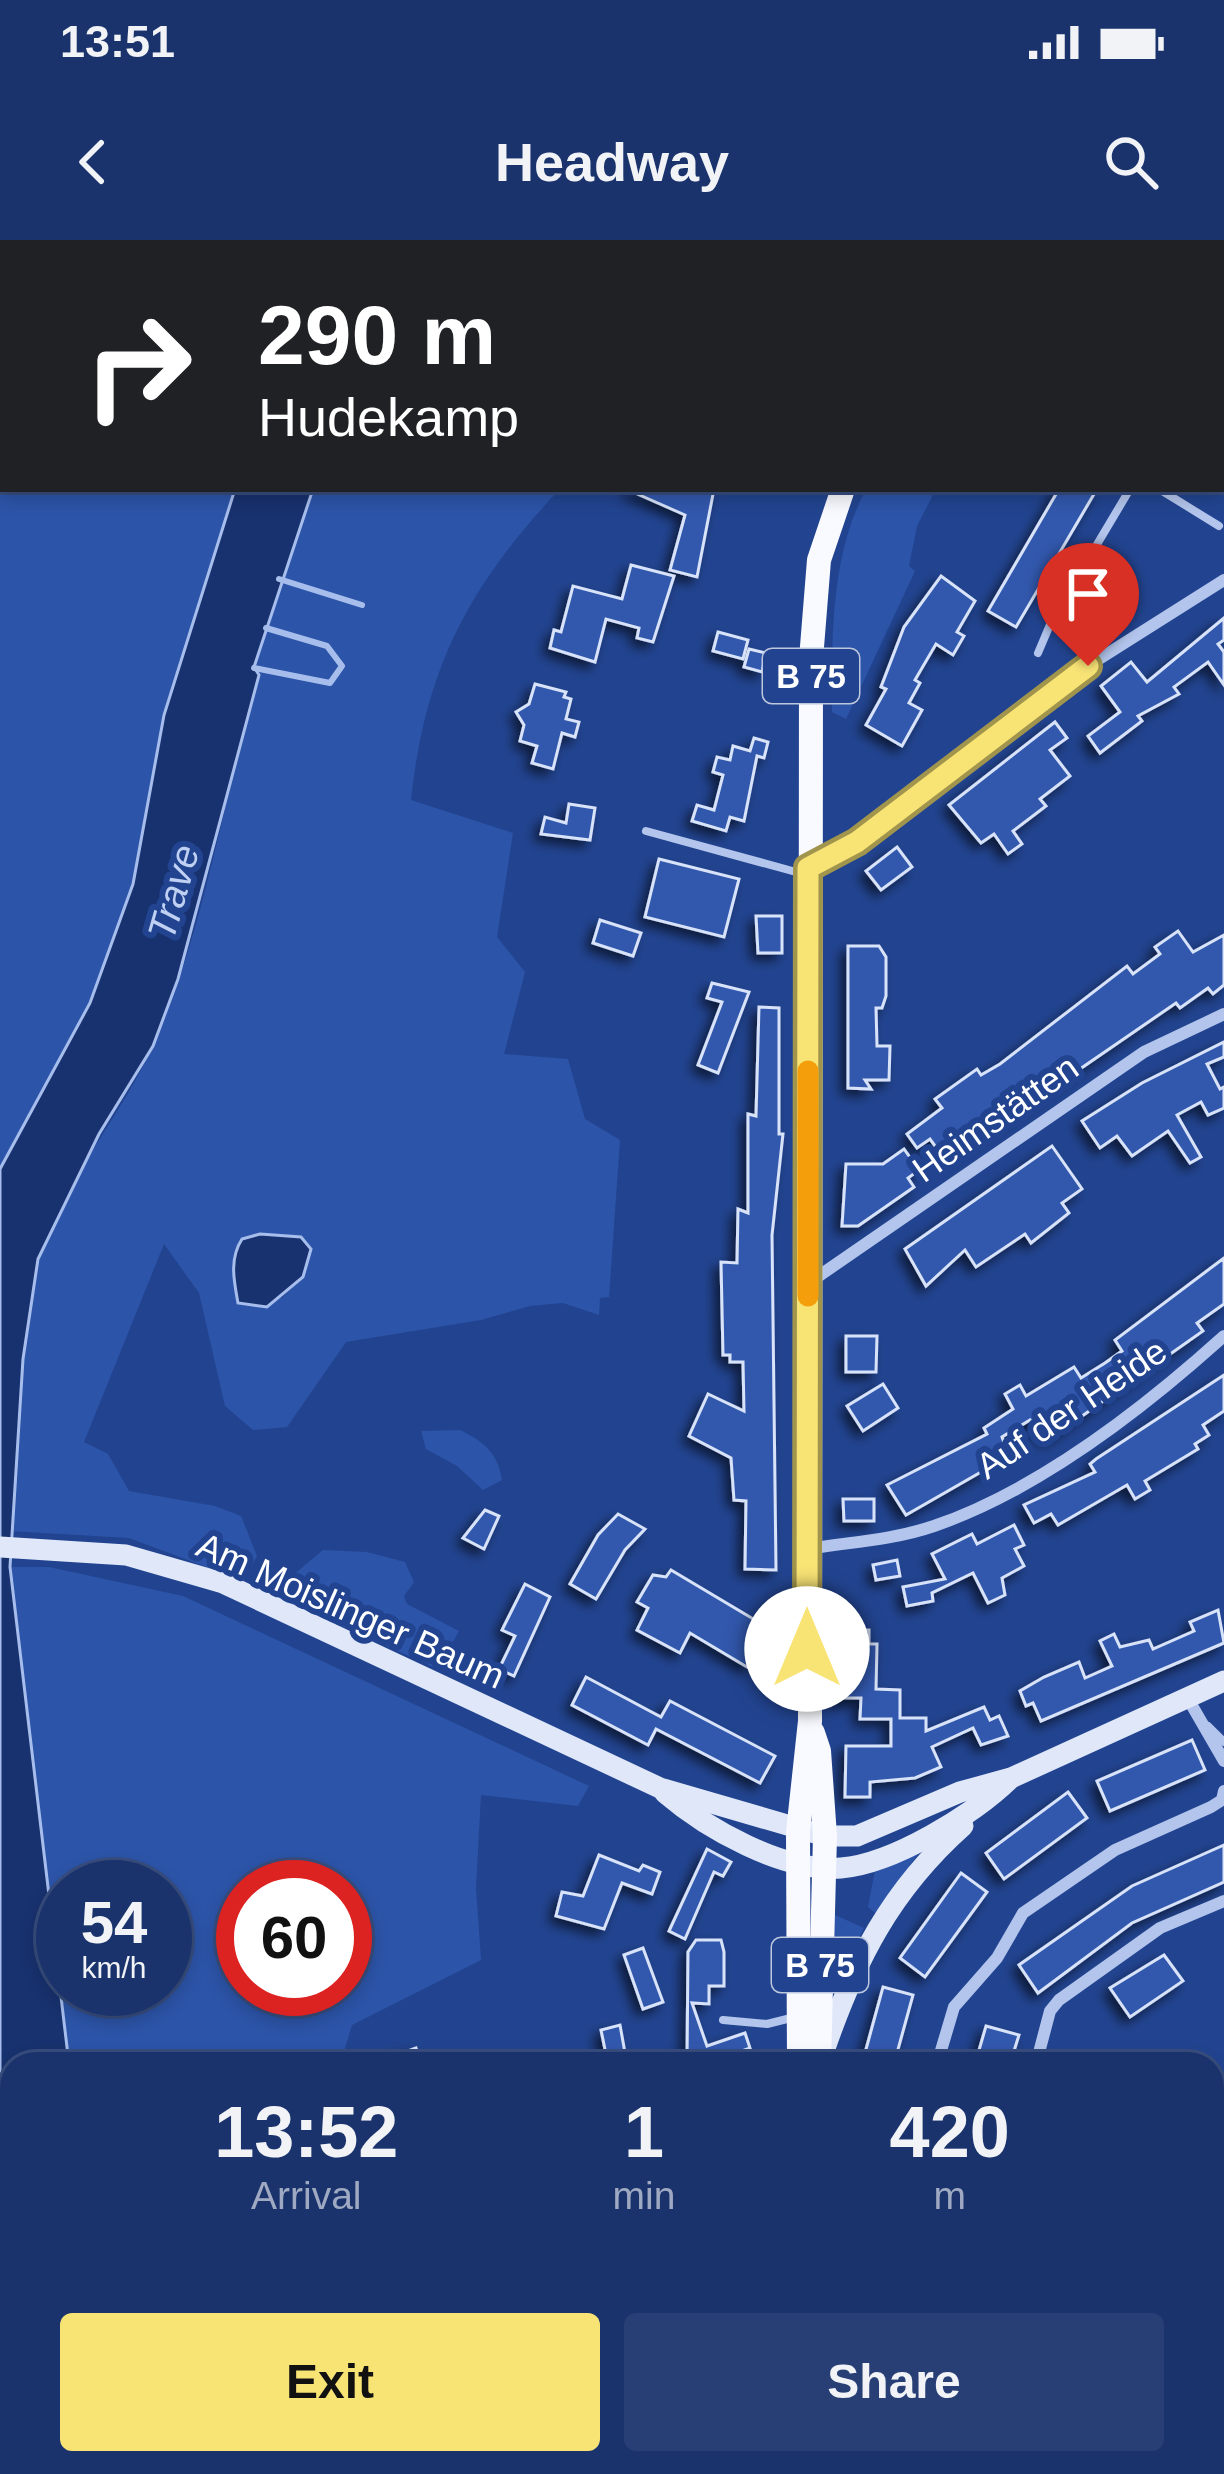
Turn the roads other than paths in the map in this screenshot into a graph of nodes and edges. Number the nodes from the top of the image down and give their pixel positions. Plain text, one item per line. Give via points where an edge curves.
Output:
1 (842, 492) edge
2 (1128, 492) edge
3 (1164, 492) edge
4 (1219, 526) dead end
5 (1224, 580) edge
6 (1038, 653) dead end
7 (646, 831) dead end
8 (808, 872) junction
9 (1224, 1014) edge
10 (808, 1284) junction
11 (1224, 1336) edge
12 (0, 1547) edge
13 (806, 1549) junction
14 (1224, 1681) edge
15 (1196, 1701) junction
16 (810, 1725) junction
17 (1224, 1742) edge
18 (1224, 1761) edge
19 (1011, 1778) junction
20 (660, 1788) junction
21 (1224, 1791) edge
22 (1223, 1802) edge
23 (985, 1804) junction
24 (799, 1832) junction
25 (825, 1836) junction
26 (810, 1864) junction
27 (1224, 1901) edge
28 (799, 2015) junction
29 (723, 2020) dead end
30 (810, 2052) edge
31 (813, 2052) edge
32 (818, 2052) edge
33 (941, 2052) edge
34 (1039, 2052) edge

1 - 8 main road, B 75 via 813,607
2 - 6 lane
3 - 4 lane
5 - 8 street via 1088,666
7 - 8 lane
8 - 10 main road, B 75
9 - 10 street, Heimstätten via 1144,1052
10 - 13 main road, B 75
11 - 13 street, Auf der Heide via 1006,1494 919,1530
12 - 20 main road, Am Moislinger Baum via 126,1555 223,1583
13 - 16 main road, B 75
14 - 15 main road
15 - 17 lane
15 - 18 street
15 - 19 main road
16 - 24 main road, B 75
16 - 25 main road, B 75
19 - 23 main road
19 - 25 main road, Am Moislinger Baum via 857,1836
20 - 24 main road, Am Moislinger Baum
20 - 26 main road, Am Moislinger Baum via 710,1823
21 - 22 street
22 - 33 street via 1115,1850 1023,1912 954,2007
23 - 26 main road via 859,1865
23 - 32 main road via 937,1849 876,1929
24 - 25 main road, Am Moislinger Baum
24 - 26 main road, B 75
25 - 26 main road, B 75
26 - 28 main road, B 75 via 797,1895
26 - 31 main road, B 75
27 - 34 street via 1160,1928 1059,2000
28 - 29 lane via 767,2024
28 - 30 main road, B 75

